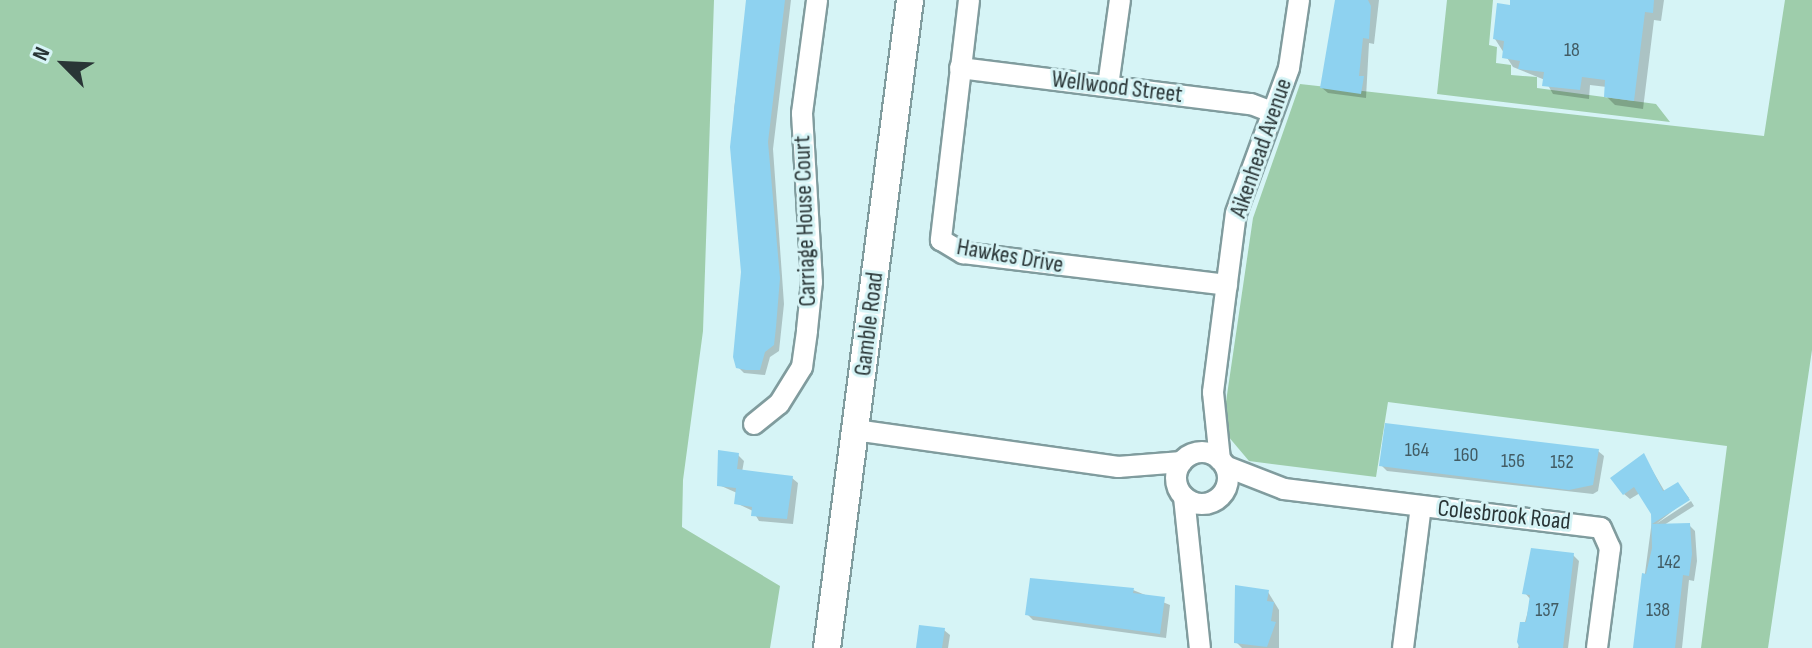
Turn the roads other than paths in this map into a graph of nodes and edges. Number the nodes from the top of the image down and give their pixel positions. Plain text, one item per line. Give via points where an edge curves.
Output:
1 (817, 0) edge
2 (910, 0) edge
3 (969, 0) edge
4 (1120, 0) edge
5 (1299, 0) edge
6 (960, 68) junction
7 (1108, 86) junction
8 (1272, 112) junction
9 (1227, 285) junction
10 (1213, 392) junction
11 (754, 424) dead end
12 (855, 430) junction
13 (1186, 459) junction
14 (1222, 463) junction
15 (1118, 467) junction
16 (1284, 489) junction
17 (1181, 493) junction
18 (1218, 498) junction
19 (1421, 506) junction
20 (1192, 568) junction
21 (827, 648) edge
22 (1200, 648) edge
23 (1403, 648) edge
24 (1597, 648) edge

1 - 11 street, Carriage House Court via 802,113 812,282 802,367 779,404
2 - 12 main road, Gamble Road
3 - 6 street, Hawkes Drive
4 - 7 street
5 - 8 street, Aikenhead Avenue via 1289,68
6 - 7 street, Wellwood Street
6 - 9 street, Hawkes Drive via 938,232 950,248
7 - 8 street, Wellwood Street via 1251,104
8 - 9 street, Aikenhead Avenue via 1236,213
9 - 10 street, Aikenhead Avenue
10 - 13 street, Aikenhead Avenue
10 - 14 street, Aikenhead Avenue
12 - 15 street
12 - 21 main road, Gamble Road
13 - 14 street via 1207,453
13 - 15 street
13 - 17 street
14 - 16 street, Colesbrook Road
14 - 18 street via 1228,480
15 - 17 street
16 - 18 street, Colesbrook Road
16 - 19 street, Colesbrook Road
17 - 18 street via 1199,504
17 - 20 street
18 - 20 street
19 - 23 street
19 - 24 street, Colesbrook Road via 1601,528 1610,548
20 - 22 street

